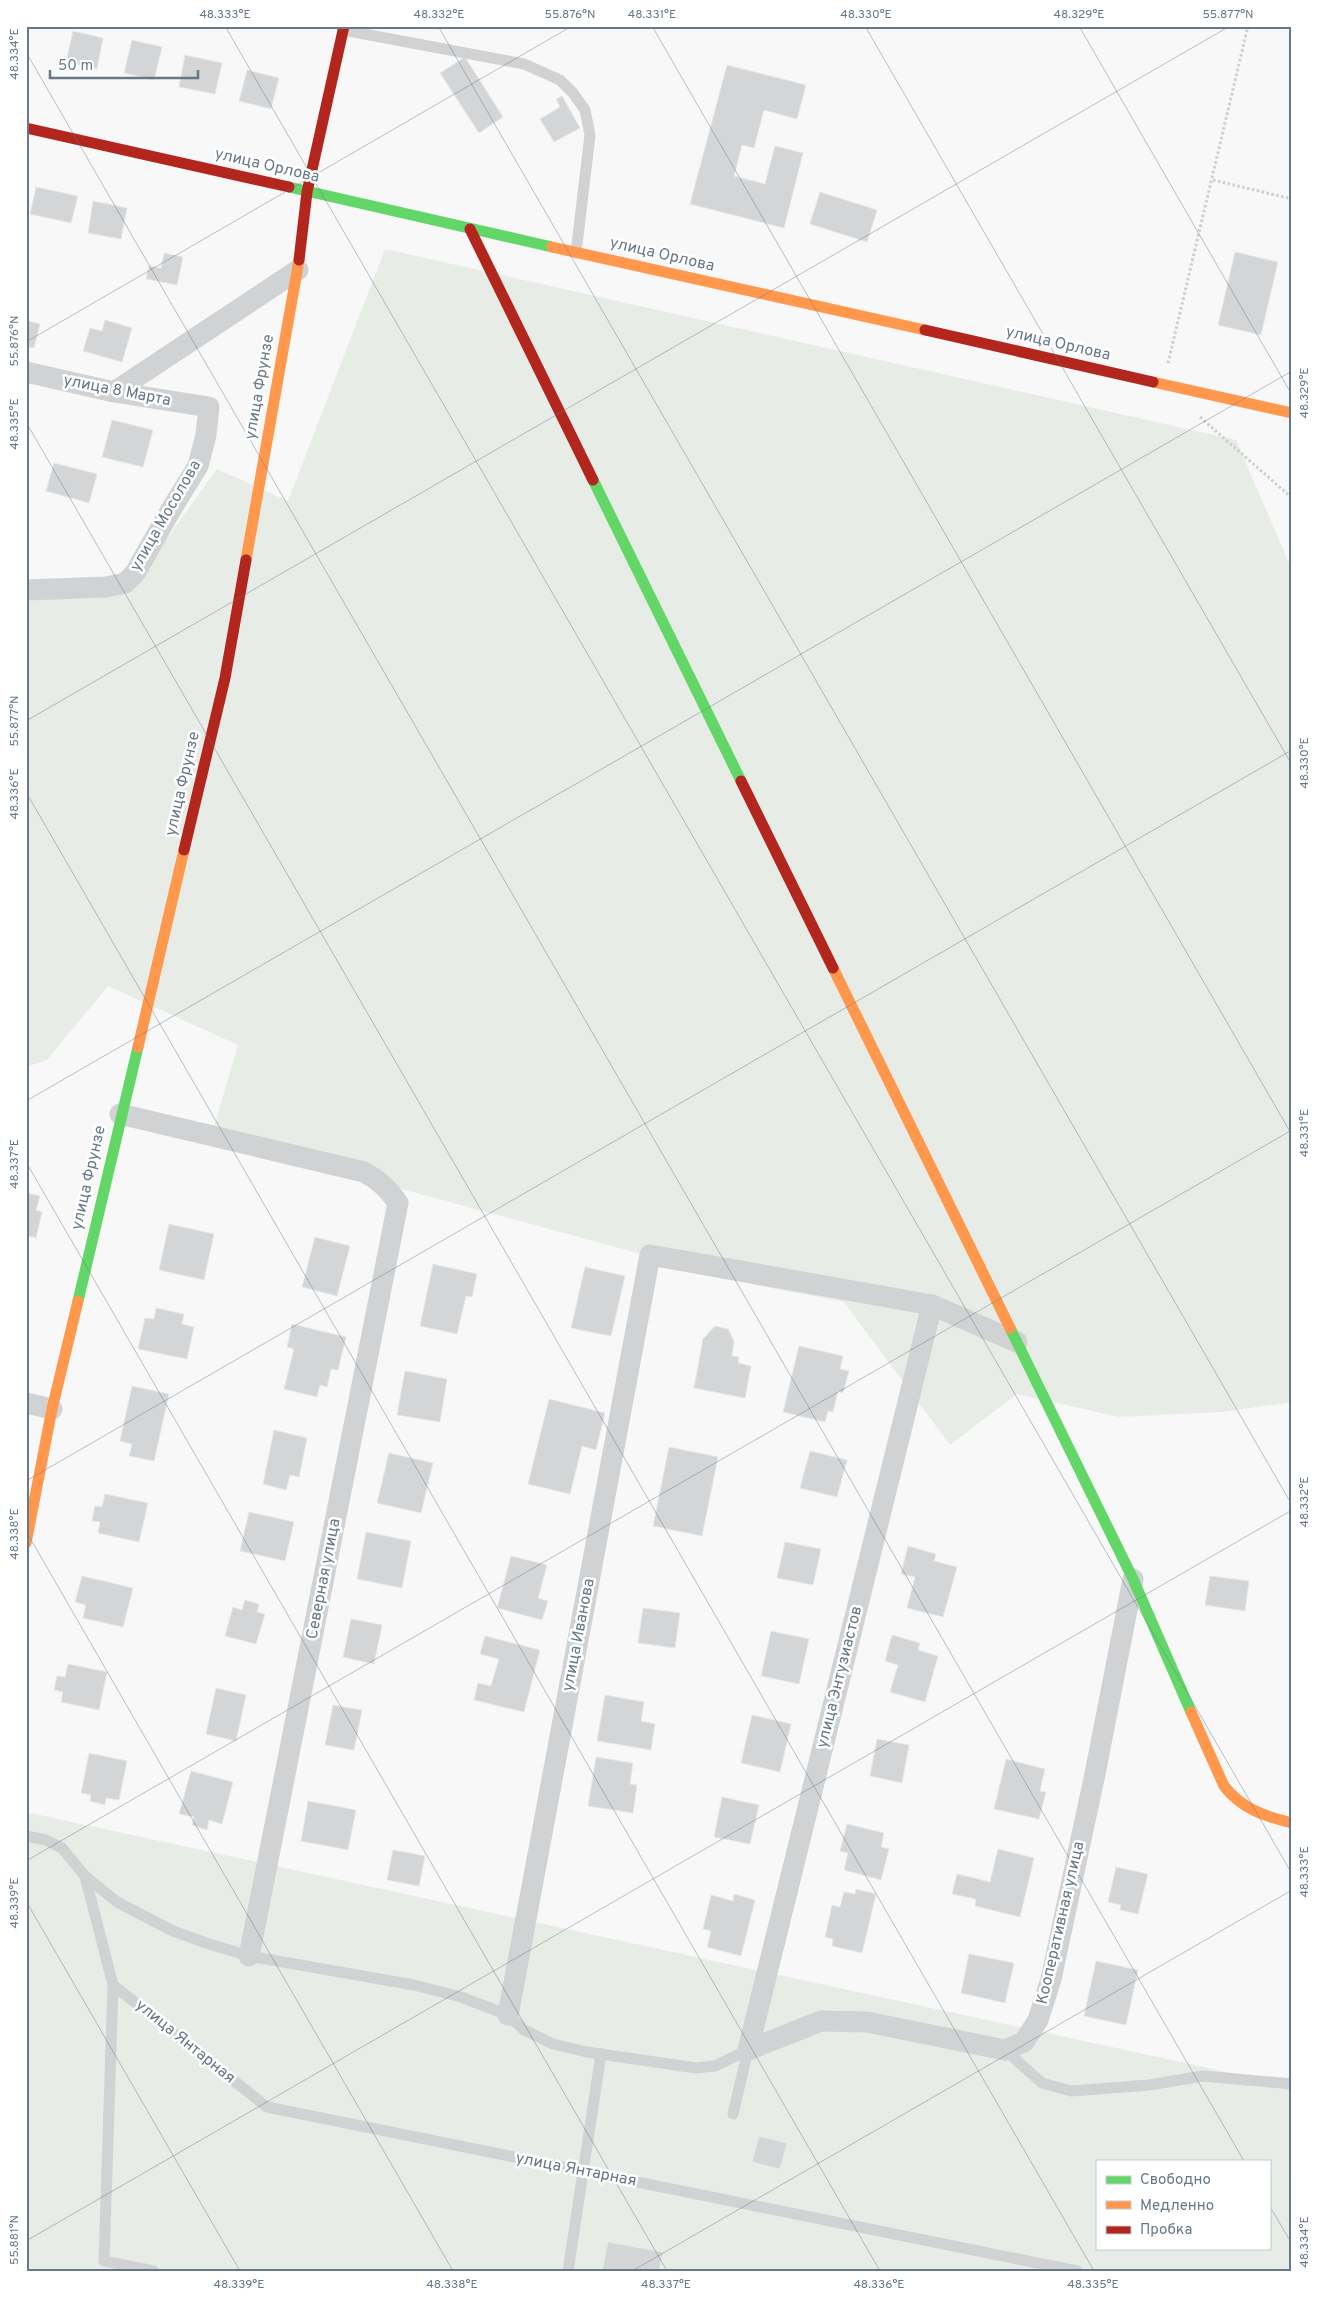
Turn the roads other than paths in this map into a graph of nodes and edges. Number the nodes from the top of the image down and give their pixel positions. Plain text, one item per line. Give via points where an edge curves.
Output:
1 (344, 28) edge
2 (26, 128) edge
3 (308, 192) junction
4 (470, 229) junction
5 (576, 252) junction
6 (298, 270) junction
7 (26, 372) edge
8 (114, 392) junction
9 (209, 407) joint
10 (1292, 413) edge
11 (26, 590) edge
12 (120, 1114) junction
13 (932, 1305) junction
14 (1017, 1342) junction
15 (26, 1403) edge
16 (52, 1408) junction
17 (26, 1543) edge
18 (1133, 1579) junction
19 (1292, 1823) edge
20 (26, 1836) edge
21 (85, 1876) junction
22 (249, 1956) junction
23 (113, 1985) junction
24 (508, 2015) junction
25 (748, 2050) junction
26 (1005, 2050) junction
27 (601, 2054) junction
28 (1292, 2084) edge
29 (733, 2114) dead end
30 (583, 2171) junction
31 (154, 2271) edge
32 (568, 2271) edge
33 (1077, 2271) edge

1 - 3 street, улица Фрунзе
1 - 5 lane via 524,64 560,80 573,92 585,110 590,135
2 - 3 street, улица Орлова
3 - 4 street, улица Орлова
3 - 6 street, улица Фрунзе
4 - 5 street, улица Орлова
4 - 14 street
5 - 10 street, улица Орлова
6 - 8 street
6 - 12 street, улица Фрунзе via 225,678
7 - 8 street, улица 8 Марта
8 - 9 street, улица 8 Марта
9 - 11 street, улица Мосолова via 198,466 135,573 125,583 106,587
12 - 16 street, улица Фрунзе
12 - 22 street, Северная улица via 364,1172 377,1178 398,1203
13 - 14 street
13 - 24 street, улица Иванова via 650,1255
13 - 25 street, улица Энтузиастов
14 - 18 street
15 - 16 street
16 - 17 street, улица Фрунзе
18 - 19 street via 1224,1786 1234,1800 1250,1811
18 - 26 street, Кооперативная улица via 1051,1979 1038,2020 1024,2042
20 - 21 lane via 46,1840 62,1848
21 - 22 lane via 117,1902 146,1918 209,1944
21 - 23 lane
22 - 24 lane via 414,1985 461,1997
23 - 30 lane, улица Янтарная via 267,2108
23 - 31 lane via 104,2262
24 - 27 lane via 524,2030 553,2044
25 - 26 street via 821,2021 867,2022
25 - 27 lane via 715,2066 696,2068
25 - 29 lane
26 - 28 lane via 1042,2083 1071,2090 1203,2076
27 - 30 lane
30 - 32 lane
30 - 33 lane, улица Янтарная

